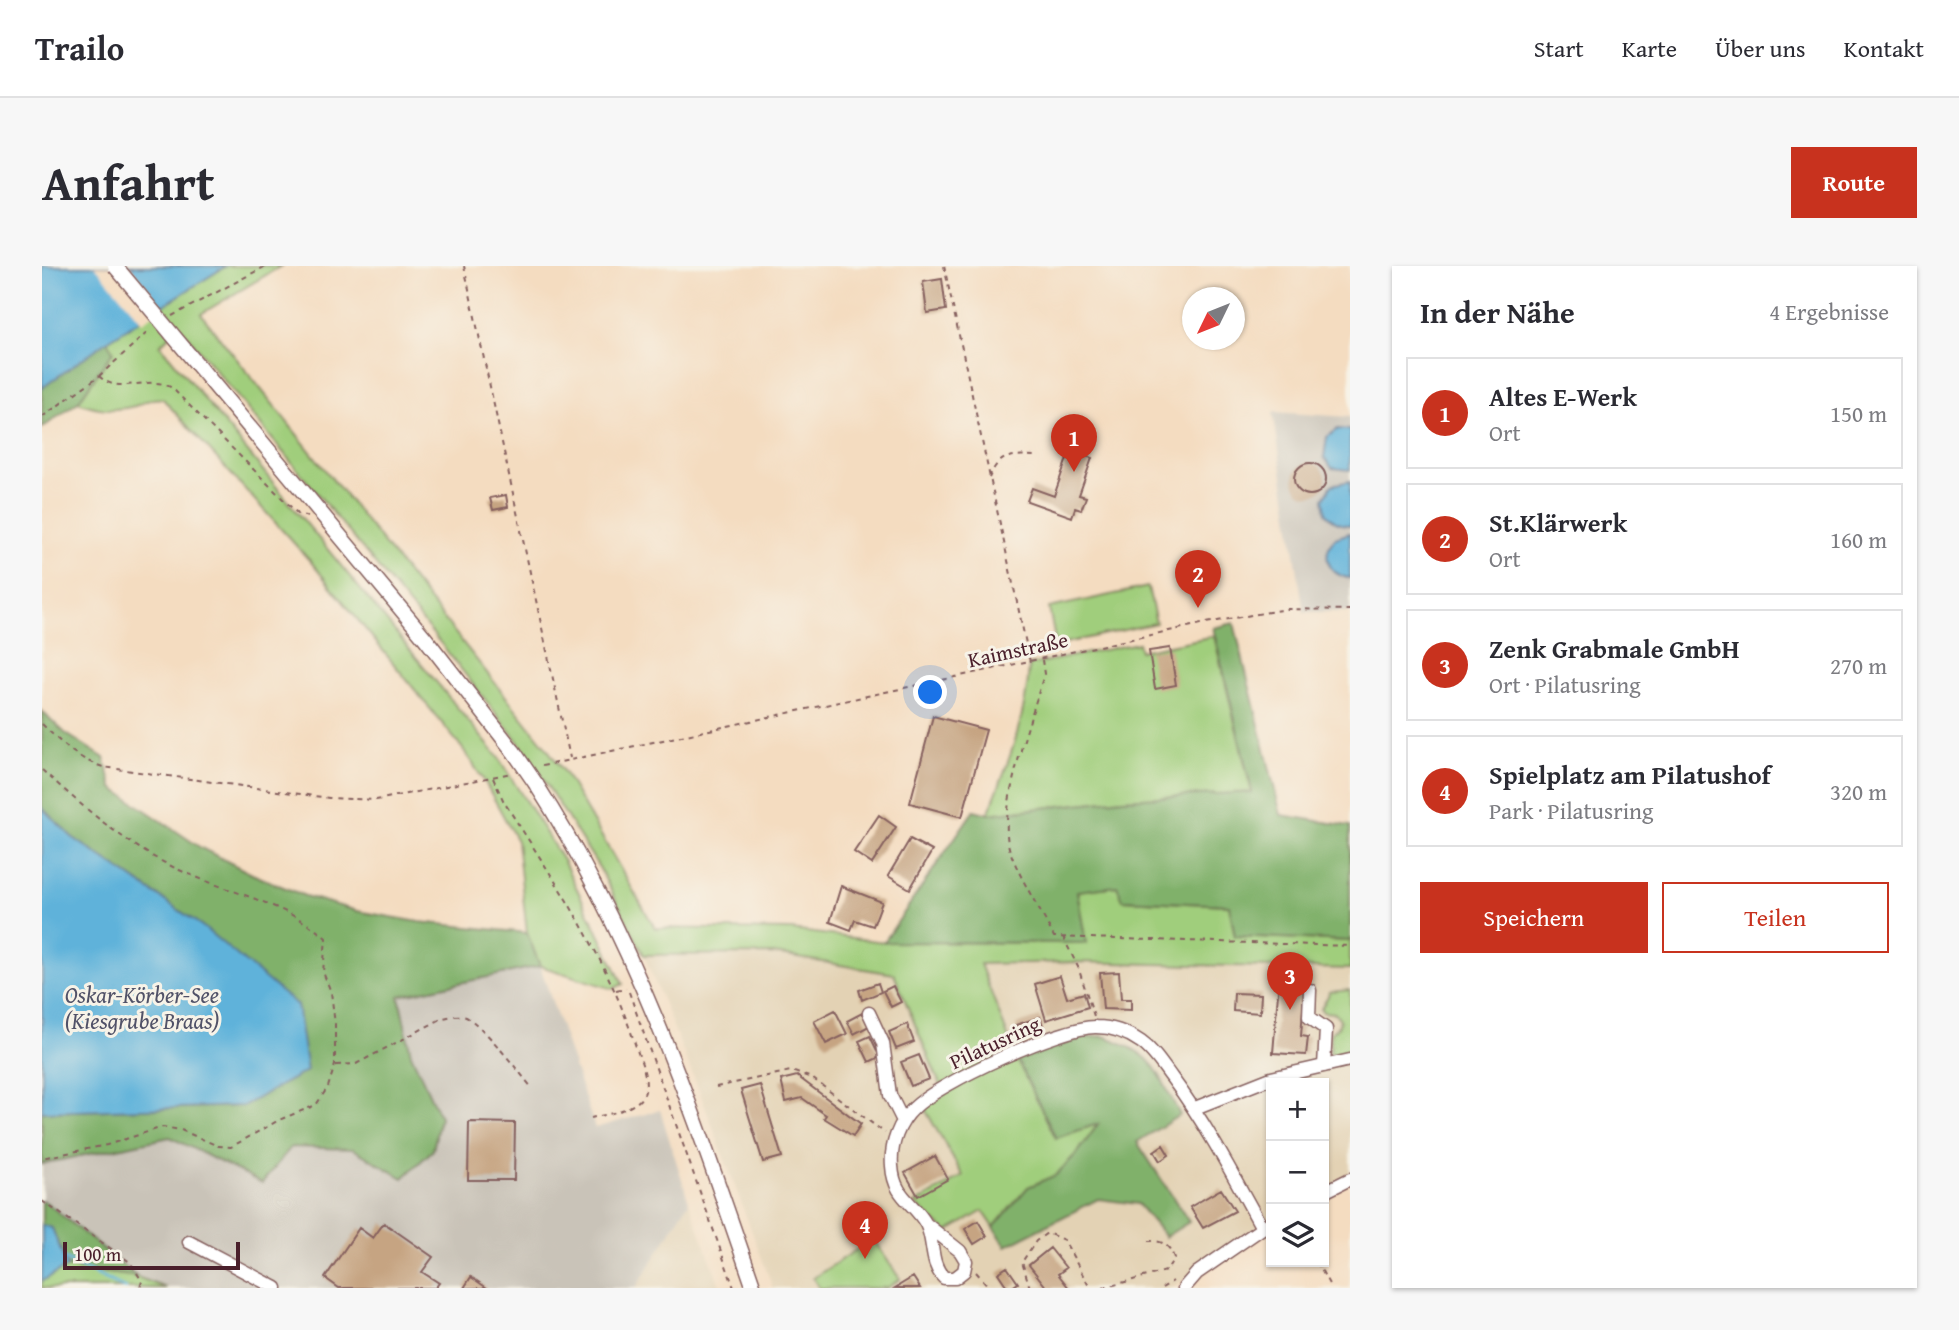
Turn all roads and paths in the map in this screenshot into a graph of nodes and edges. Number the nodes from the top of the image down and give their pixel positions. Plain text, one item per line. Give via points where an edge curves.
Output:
1 (115, 266) edge
2 (266, 266) edge
3 (464, 266) edge
4 (944, 266) edge
5 (155, 326) dead end
6 (167, 327) junction
7 (99, 376) junction
8 (42, 417) edge
9 (1034, 456) dead end
10 (989, 479) junction
11 (309, 516) dead end
12 (1350, 610) edge
13 (1042, 660) junction
14 (1030, 663) junction
15 (42, 724) edge
16 (570, 759) junction
17 (536, 767) dead end
18 (42, 770) edge
19 (509, 773) dead end
20 (493, 777) junction
21 (1063, 937) junction
22 (1350, 946) edge
23 (616, 990) junction
24 (1310, 990) dead end
25 (869, 1013) dead end
26 (1098, 1027) junction
27 (1350, 1060) edge
28 (335, 1065) junction
29 (1324, 1066) junction
30 (716, 1087) dead end
31 (532, 1088) dead end
32 (1195, 1108) junction
33 (591, 1118) dead end
34 (903, 1121) junction
35 (895, 1139) junction
36 (42, 1158) edge
37 (1350, 1179) edge
38 (1329, 1190) edge
39 (42, 1201) edge
40 (1266, 1223) edge
41 (926, 1224) junction
42 (1266, 1226) edge
43 (1149, 1241) dead end
44 (189, 1242) dead end
45 (966, 1261) junction
46 (1320, 1267) edge
47 (139, 1288) edge
48 (276, 1288) edge
49 (734, 1288) edge
50 (754, 1288) edge
51 (990, 1288) edge
52 (1030, 1288) edge
53 (1090, 1288) edge
54 (1103, 1288) edge
55 (1184, 1288) edge
56 (1331, 1288) edge

1 - 6 main road, bridge
2 - 6 path
3 - 16 path
4 - 10 path
5 - 7 path
6 - 50 main road, bridge via 425,638 536,784 587,868 642,983
7 - 8 path
7 - 11 path via 116,385 151,381 172,388 298,514
9 - 10 path via 1005,456
10 - 14 path
12 - 13 path, Kaimstraße via 1286,609
13 - 14 path, Kaimstraße
13 - 21 path via 1044,674 1009,800 1006,828 1010,851 1054,937
14 - 16 path, Kaimstraße
15 - 20 path via 86,762 103,767 329,798 376,800
16 - 17 path, Kaimstraße
18 - 28 path via 86,809 170,866 307,922 326,938 323,972 331,992
19 - 20 path
20 - 23 path via 503,802 592,940
21 - 22 path
21 - 26 path
23 - 33 path via 643,1070 645,1092 634,1104
23 - 49 path via 627,987
24 - 29 street via 1309,1017 1326,1029
25 - 34 street via 883,1044 890,1094
26 - 32 street, Pilatusring via 1128,1034 1144,1044
26 - 34 street, Pilatusring via 1077,1028 1014,1053 929,1096
27 - 29 street
28 - 31 path via 356,1064 443,1018 467,1017
28 - 36 path via 316,1105 231,1147 163,1127 107,1145
29 - 32 street via 1271,1078
30 - 35 path via 791,1071 812,1078
32 - 40 street, Pilatusring
34 - 35 street, Pilatusring
35 - 41 street, Pilatusring via 891,1164 897,1184 909,1207
37 - 38 street
39 - 47 path via 131,1262 142,1281
41 - 45 street, Pilatusring
41 - 45 street, Pilatusring via 936,1270 944,1278 955,1278 964,1271
42 - 55 street via 1197,1273
43 - 54 path via 1157,1240 1171,1250 1174,1258 1166,1271
44 - 48 street
45 - 51 path
46 - 56 path
52 - 53 path via 1022,1262 1047,1233 1064,1240

